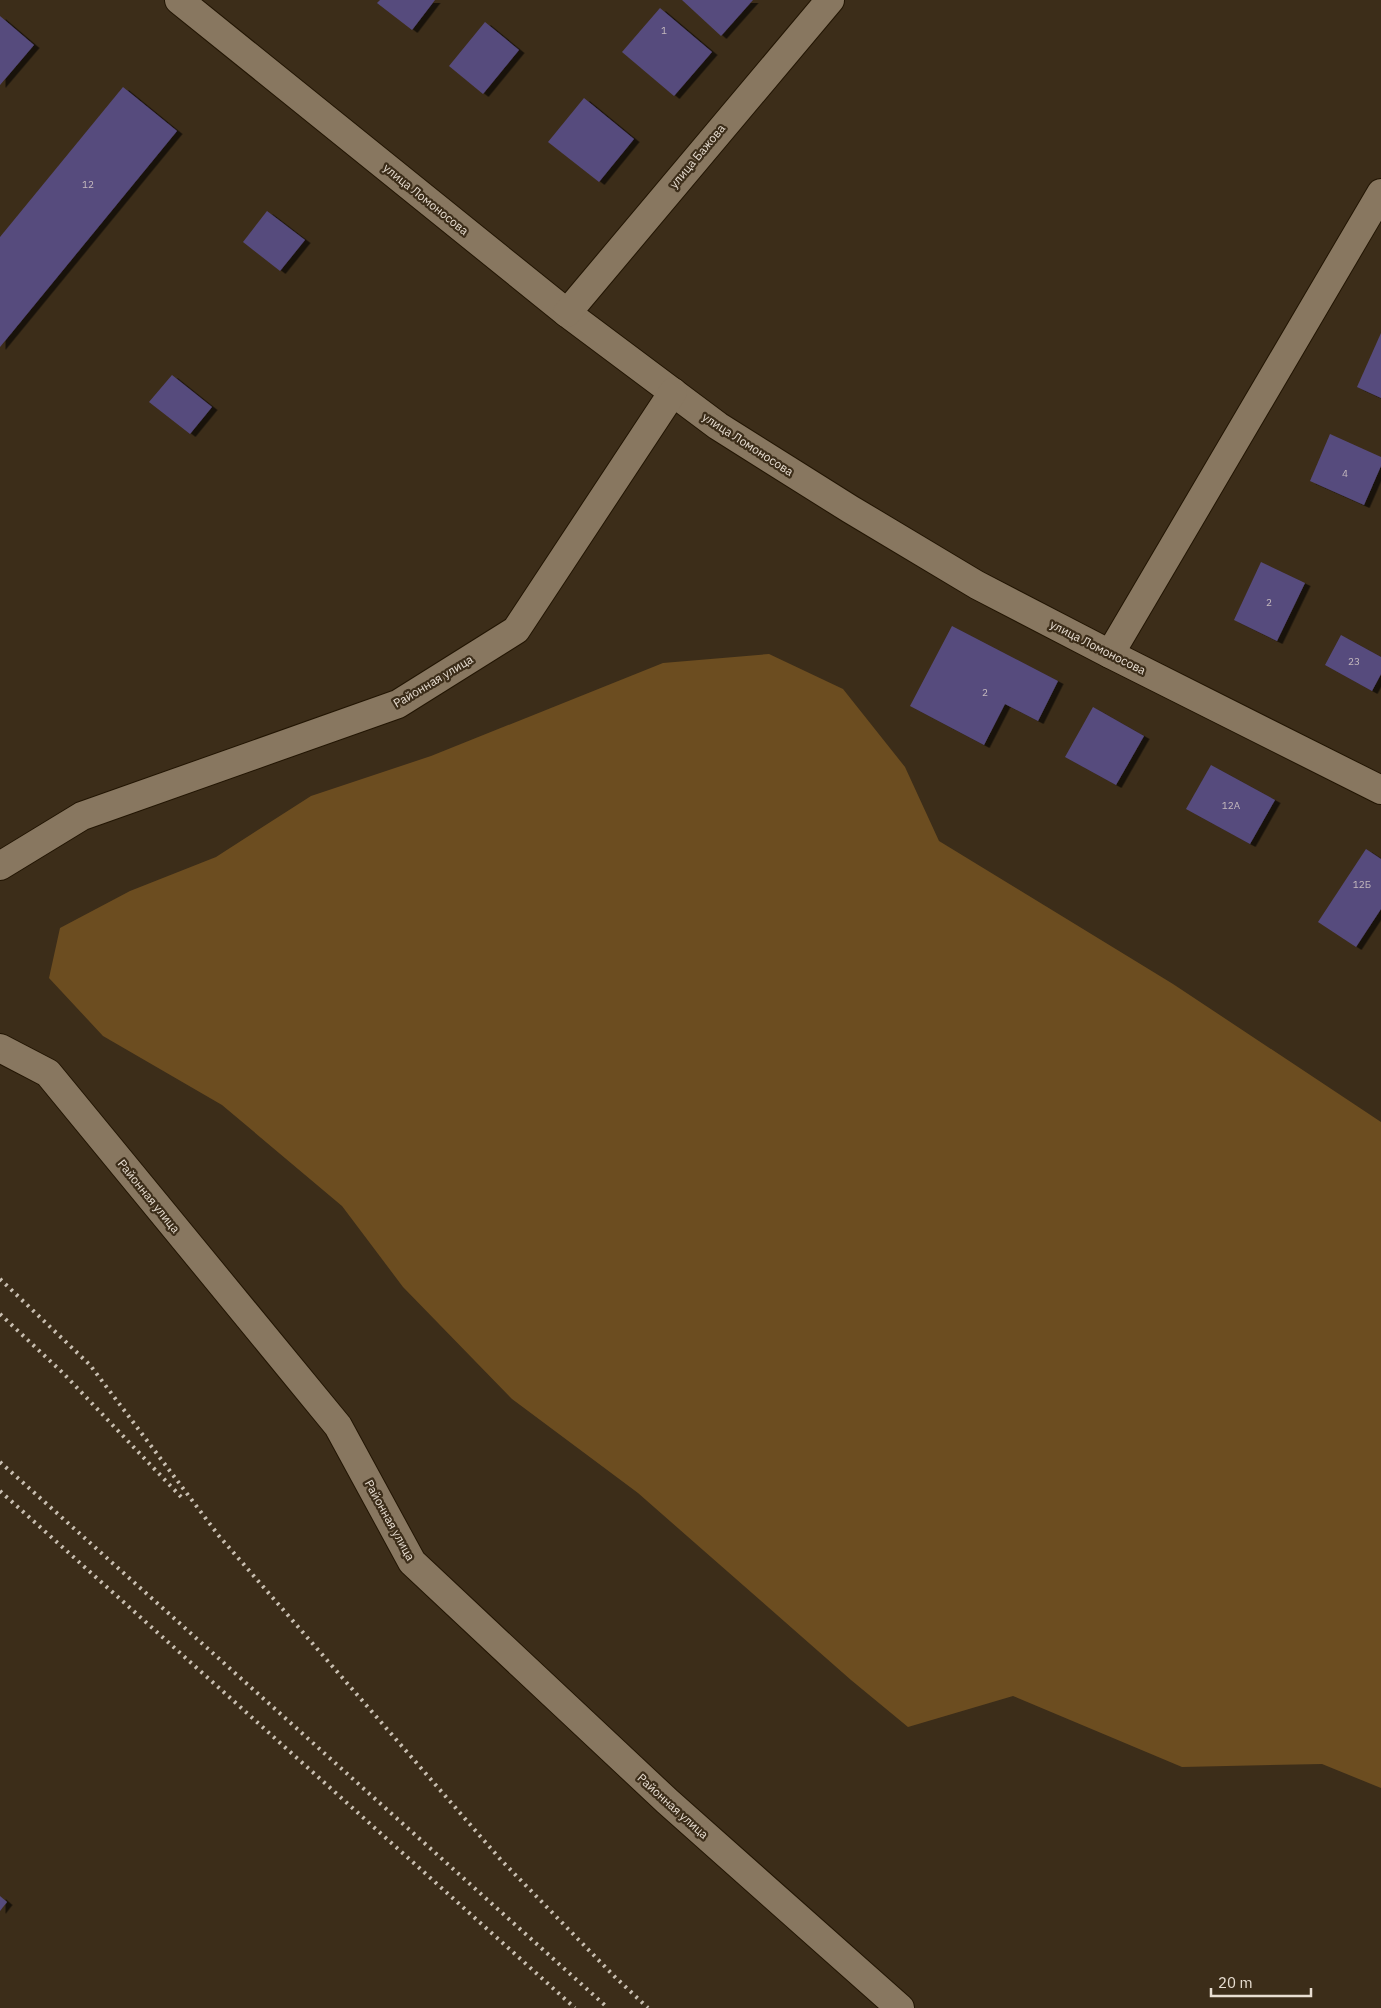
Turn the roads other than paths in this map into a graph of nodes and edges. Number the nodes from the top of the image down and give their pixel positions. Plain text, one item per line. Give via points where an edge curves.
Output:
1 (180, 0) edge
2 (830, 0) edge
3 (1381, 193) edge
4 (567, 313) junction
5 (672, 392) junction
6 (1110, 654) junction
7 (1381, 790) edge
8 (0, 866) edge
9 (0, 1048) edge
10 (900, 2008) edge

1 - 4 street, улица Ломоносова
2 - 4 street, улица Бажова
3 - 6 street
4 - 5 street, улица Ломоносова
5 - 6 street, улица Ломоносова via 718,426 858,514 977,585
5 - 8 street, Районная улица via 516,630 398,704 82,816
6 - 7 street, улица Ломоносова
9 - 10 street, Районная улица via 48,1072 338,1426 412,1562 667,1801

